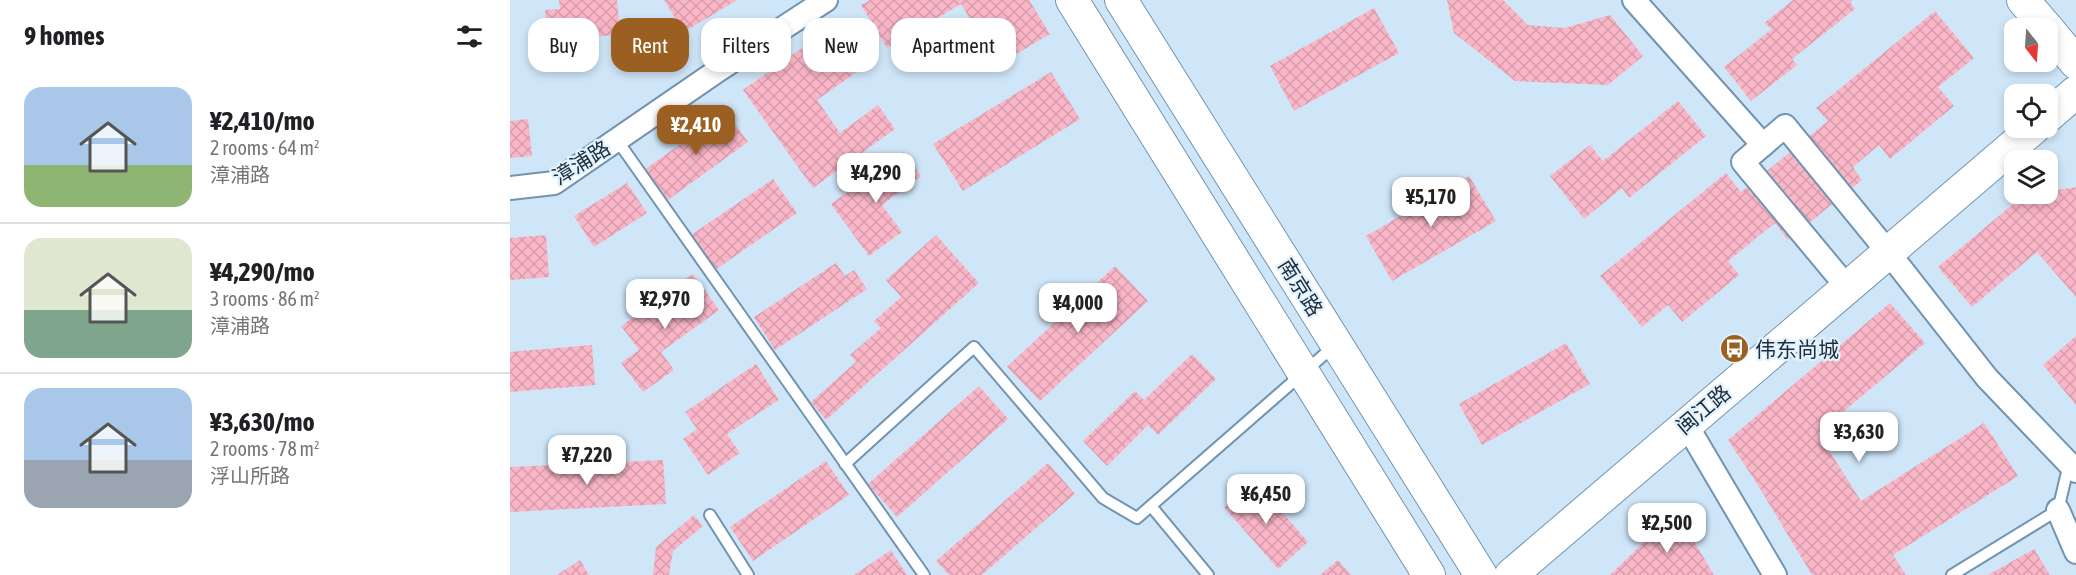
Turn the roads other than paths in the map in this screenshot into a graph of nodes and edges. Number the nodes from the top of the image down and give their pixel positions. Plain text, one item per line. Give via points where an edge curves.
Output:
1 (826, 0) edge
2 (1072, 0) edge
3 (1120, 0) edge
4 (1634, 0) edge
5 (2023, 0) edge
6 (2038, 18) edge
7 (2058, 42) edge
8 (2076, 63) edge
9 (2076, 92) edge
10 (2058, 107) edge
11 (2022, 138) edge
12 (617, 140) junction
13 (1763, 145) junction
14 (510, 188) edge
15 (1888, 252) junction
16 (1846, 287) junction
17 (1336, 344) junction
18 (1303, 371) junction
19 (1686, 424) junction
20 (844, 464) junction
21 (2073, 467) edge
22 (1151, 506) junction
23 (2058, 510) junction
24 (710, 515) dead end
25 (2076, 552) edge
26 (748, 575) edge
27 (924, 575) edge
28 (1208, 575) edge
29 (1430, 575) edge
30 (1481, 575) edge
31 (1510, 575) edge
32 (1775, 575) edge
33 (1952, 575) edge

1 - 12 street, 漳浦路
2 - 18 main road, 南京路
3 - 17 main road, 南京路
4 - 13 street
5 - 6 main road
7 - 8 main road
9 - 10 main road
11 - 15 main road, 闽江路
12 - 14 street, 漳浦路 via 554,183
12 - 20 lane
13 - 15 street via 1785,126
13 - 16 street via 1743,162
15 - 16 main road, 闽江路
15 - 21 street via 1987,378
16 - 19 main road, 闽江路
17 - 18 lane
17 - 30 main road, 南京路
18 - 22 lane
18 - 29 main road, 南京路
19 - 31 main road, 闽江路
19 - 32 street
20 - 22 lane via 974,346 1103,498 1137,518
20 - 27 lane
21 - 23 lane
22 - 28 lane
23 - 25 street
23 - 33 lane
24 - 26 lane

